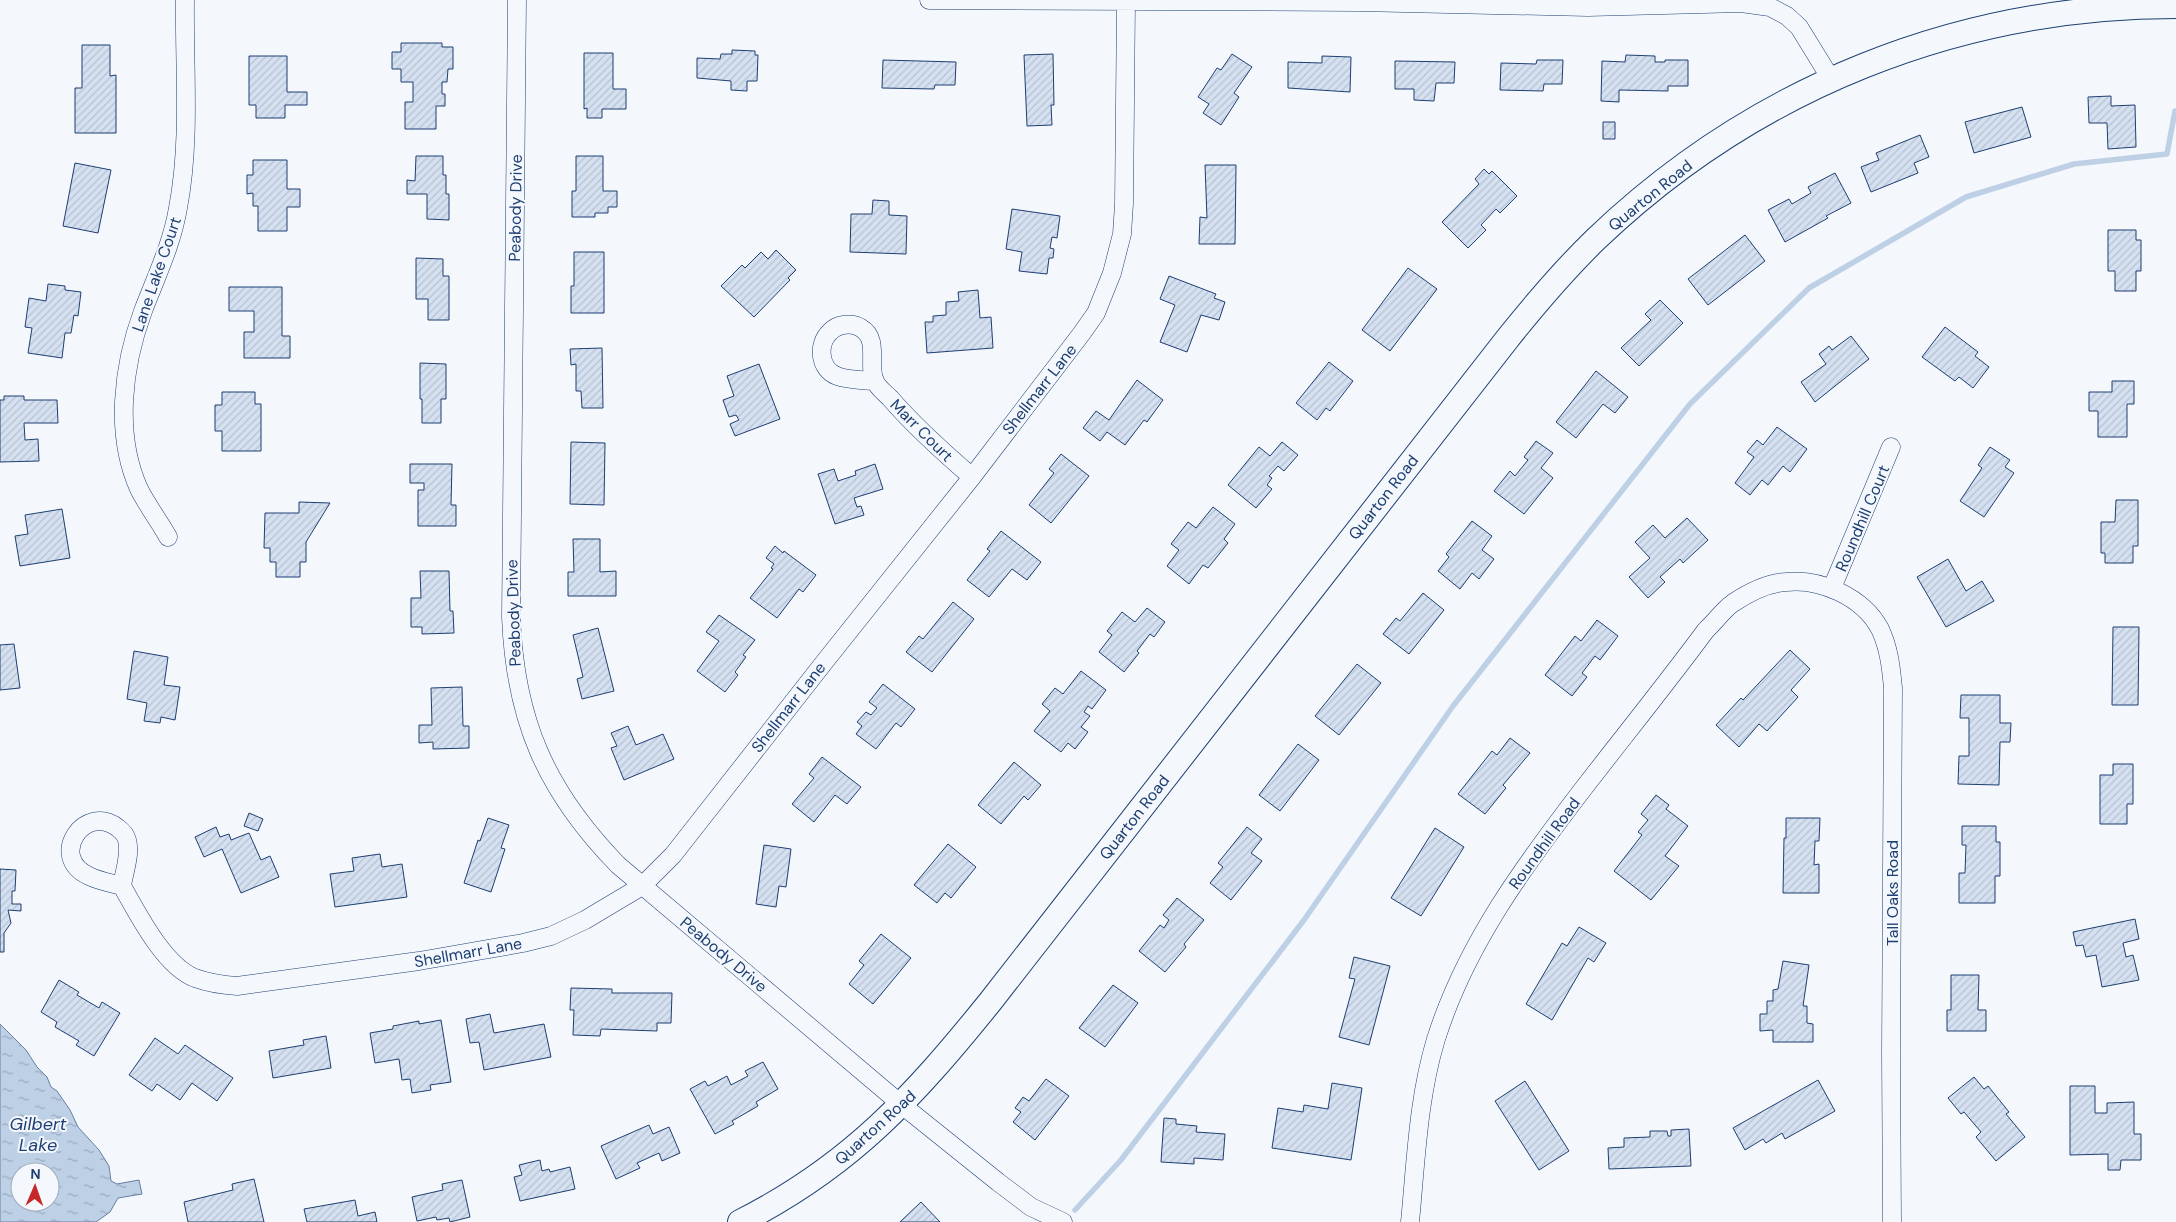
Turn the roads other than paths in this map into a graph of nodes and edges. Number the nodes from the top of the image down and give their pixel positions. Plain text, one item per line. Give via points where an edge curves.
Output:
1 (185, 0) edge
2 (518, 0) edge
3 (929, 0) edge
4 (1126, 2) junction
5 (1741, 2) edge
6 (2176, 6) edge
7 (1831, 79) junction
8 (874, 381) dead end
9 (1891, 447) dead end
10 (972, 477) junction
11 (168, 537) dead end
12 (1832, 588) junction
13 (122, 886) dead end
14 (642, 886) junction
15 (902, 1105) junction
16 (740, 1222) edge
17 (1063, 1222) edge
18 (1410, 1222) edge
19 (1892, 1222) edge

1 - 11 street, Lane Lake Court via 185,138 179,207 130,350 124,393 125,430 131,465 139,489
2 - 14 street, Peabody Drive via 512,648 527,722 551,779 599,846
3 - 4 street
4 - 5 street via 1358,2 1588,8
4 - 10 street, Shellmarr Lane via 1124,204 1122,234 1112,273 1096,313
5 - 7 street via 1770,8 1787,16 1799,28
6 - 7 street, Quarton Road via 2085,10 2007,22 1903,50
7 - 15 street, Quarton Road via 1755,119 1667,178 1566,269 1431,435 990,1002
8 - 10 street, Marr Court via 926,436
9 - 12 street, Roundhill Court
10 - 14 street, Shellmarr Lane via 674,855
12 - 18 street, Roundhill Road via 1786,582 1759,589 1732,604 1706,630 1518,876 1467,962 1436,1040 1420,1116
12 - 19 street, Tall Oaks Road via 1867,612 1879,627 1887,646 1893,688
13 - 14 street, Shellmarr Lane via 153,940 171,960 193,978 237,986 524,943 551,936 585,920
14 - 15 street, Peabody Drive
15 - 16 street, Quarton Road via 826,1171
15 - 17 street, Peabody Drive via 1031,1207

